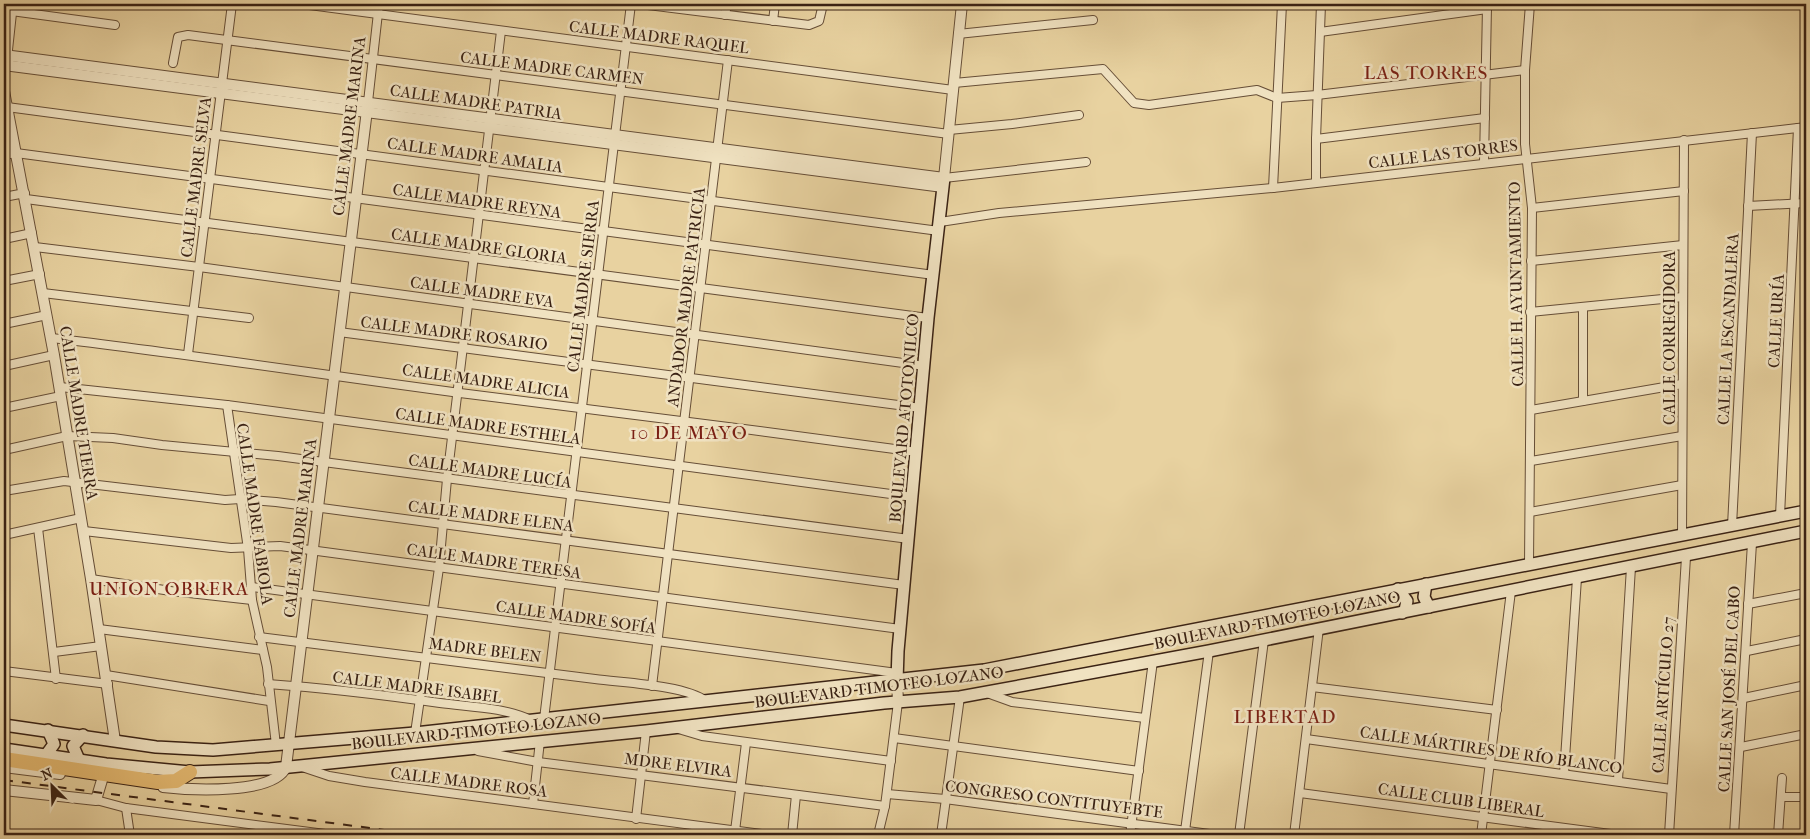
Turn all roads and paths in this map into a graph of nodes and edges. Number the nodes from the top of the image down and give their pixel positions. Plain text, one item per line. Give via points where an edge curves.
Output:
1 (232, 4) edge
2 (302, 4) edge
3 (379, 4) edge
4 (630, 4) edge
5 (640, 4) edge
6 (727, 4) edge
7 (775, 4) edge
8 (823, 4) edge
9 (962, 4) edge
10 (1282, 4) edge
11 (1321, 4) edge
12 (1530, 4) edge
13 (678, 6) edge
14 (1487, 6) edge
15 (13, 8) edge
16 (4, 10) edge
17 (378, 14) junction
18 (725, 15) junction
19 (1093, 20) dead end
20 (773, 21) junction
21 (115, 25) dead end
22 (501, 31) junction
23 (1320, 32) junction
24 (958, 34) junction
25 (227, 39) junction
26 (625, 47) junction
27 (372, 58) junction
28 (6, 60) edge
29 (728, 60) junction
30 (173, 62) dead end
31 (1525, 70) junction
32 (1485, 74) junction
33 (496, 75) junction
34 (953, 87) junction
35 (221, 88) junction
36 (620, 90) junction
37 (4, 91) edge
38 (1317, 95) junction
39 (1277, 98) junction
40 (723, 106) junction
41 (7, 107) junction
42 (367, 107) junction
43 (1079, 115) dead end
44 (1485, 118) junction
45 (491, 123) junction
46 (1802, 127) edge
47 (949, 132) junction
48 (1752, 133) junction
49 (216, 135) junction
50 (1316, 138) junction
51 (614, 139) junction
52 (1684, 140) junction
53 (16, 153) junction
54 (716, 153) junction
55 (362, 154) junction
56 (4, 155) edge
57 (1526, 158) junction
58 (1086, 162) dead end
59 (1484, 162) junction
60 (484, 171) junction
61 (210, 180) junction
62 (944, 182) junction
63 (1316, 182) junction
64 (608, 187) junction
65 (1273, 188) junction
66 (1684, 191) junction
67 (25, 196) junction
68 (4, 197) edge
69 (356, 198) junction
70 (712, 201) junction
71 (1795, 203) junction
72 (1806, 203) edge
73 (1083, 206) joint
74 (1748, 206) junction
75 (1532, 208) junction
76 (479, 216) junction
77 (205, 223) junction
78 (940, 227) junction
79 (603, 231) junction
80 (32, 233) junction
81 (4, 239) edge
82 (350, 242) junction
83 (705, 245) junction
84 (1683, 245) junction
85 (35, 247) junction
86 (474, 259) junction
87 (1530, 261) junction
88 (199, 267) junction
89 (40, 274) junction
90 (934, 275) junction
91 (598, 276) junction
92 (4, 281) edge
93 (345, 287) junction
94 (700, 289) junction
95 (43, 293) junction
96 (1683, 297) junction
97 (468, 304) junction
98 (1583, 308) junction
99 (194, 311) junction
100 (1530, 312) junction
101 (47, 315) junction
102 (249, 318) dead end
103 (928, 318) junction
104 (592, 320) junction
105 (4, 324) edge
106 (340, 332) junction
107 (695, 334) junction
108 (51, 338) junction
109 (462, 348) junction
110 (188, 354) junction
111 (54, 356) junction
112 (587, 363) junction
113 (4, 366) edge
114 (925, 366) junction
115 (334, 374) junction
116 (691, 378) junction
117 (1682, 384) junction
118 (60, 392) junction
119 (458, 392) junction
120 (1583, 401) junction
121 (227, 405) junction
122 (4, 408) edge
123 (583, 408) junction
124 (921, 408) junction
125 (1531, 410) junction
126 (329, 419) junction
127 (684, 420) junction
128 (67, 436) junction
129 (454, 436) junction
130 (1682, 436) junction
131 (4, 450) edge
132 (233, 452) junction
133 (577, 452) junction
134 (917, 452) junction
135 (1531, 461) junction
136 (323, 462) junction
137 (679, 465) junction
138 (447, 479) junction
139 (74, 482) junction
140 (1682, 485) junction
141 (4, 491) edge
142 (572, 496) junction
143 (913, 497) junction
144 (240, 499) junction
145 (317, 507) junction
146 (674, 508) junction
147 (1806, 511) edge
148 (1530, 512) junction
149 (1780, 516) junction
150 (81, 518) junction
151 (444, 524) junction
152 (1732, 526) junction
153 (38, 528) junction
154 (84, 531) junction
155 (1806, 531) edge
156 (4, 535) edge
157 (1682, 536) junction
158 (566, 539) junction
159 (909, 539) junction
160 (1752, 543) junction
161 (248, 549) junction
162 (312, 551) junction
163 (668, 554) junction
164 (1686, 557) junction
165 (1529, 564) junction
166 (1631, 567) junction
167 (439, 568) junction
168 (1577, 578) junction
169 (91, 579) junction
170 (559, 584) junction
171 (1426, 584) junction
172 (904, 585) junction
173 (252, 587) junction
174 (1398, 589) junction
175 (1512, 591) junction
176 (1806, 593) edge
177 (308, 595) junction
178 (662, 599) junction
179 (252, 600) junction
180 (1748, 604) junction
181 (1429, 607) junction
182 (431, 612) junction
183 (1402, 613) junction
184 (554, 628) junction
185 (1320, 628) junction
186 (99, 629) junction
187 (900, 630) junction
188 (259, 637) junction
189 (1806, 638) edge
190 (1264, 640) junction
191 (301, 642) junction
192 (657, 642) junction
193 (101, 646) junction
194 (263, 650) junction
195 (1209, 651) junction
196 (1747, 651) junction
197 (54, 652) junction
198 (425, 657) junction
199 (1153, 661) junction
200 (4, 671) edge
201 (549, 672) junction
202 (897, 677) junction
203 (56, 679) junction
204 (107, 680) junction
205 (268, 684) junction
206 (1806, 685) edge
207 (296, 686) junction
208 (652, 686) junction
209 (1312, 687) junction
210 (987, 693) junction
211 (960, 697) junction
212 (1744, 698) junction
213 (420, 700) junction
214 (270, 701) junction
215 (706, 701) junction
216 (898, 702) junction
217 (628, 710) junction
218 (1497, 710) junction
219 (600, 713) junction
220 (1146, 718) junction
221 (538, 720) junction
222 (4, 725) edge
223 (673, 727) junction
224 (48, 730) junction
225 (646, 731) junction
226 (630, 732) junction
227 (415, 733) junction
228 (607, 734) junction
229 (1806, 734) edge
230 (83, 735) junction
231 (894, 738) junction
232 (1306, 739) junction
233 (115, 741) junction
234 (540, 741) junction
235 (746, 743) junction
236 (289, 744) junction
237 (276, 745) junction
238 (953, 747) junction
239 (1741, 747) junction
240 (4, 749) edge
241 (468, 749) junction
242 (46, 754) junction
243 (4, 759) edge
244 (79, 760) junction
245 (891, 761) junction
246 (538, 762) junction
247 (1491, 764) junction
248 (300, 766) junction
249 (4, 767) edge
250 (286, 767) junction
251 (1139, 771) junction
252 (190, 772) junction
253 (640, 774) junction
254 (1564, 774) junction
255 (1782, 778) dead end
256 (102, 780) junction
257 (1618, 780) junction
258 (741, 787) junction
259 (1671, 789) junction
260 (4, 790) edge
261 (1300, 793) junction
262 (887, 794) junction
263 (796, 795) junction
264 (1781, 797) junction
265 (1806, 797) edge
266 (946, 799) junction
267 (96, 800) junction
268 (533, 804) junction
269 (885, 806) junction
270 (126, 808) junction
271 (1483, 816) junction
272 (636, 819) junction
273 (1132, 823) junction
274 (735, 831) junction
275 (1185, 831) junction
276 (130, 835) edge
277 (333, 835) edge
278 (770, 835) edge
279 (792, 835) edge
280 (878, 835) edge
281 (941, 835) edge
282 (1130, 835) edge
283 (1217, 835) edge
284 (1239, 835) edge
285 (1294, 835) edge
286 (1481, 835) edge
287 (1618, 835) edge
288 (1669, 835) edge
289 (1734, 835) edge
290 (1778, 835) edge

1 - 25 street, CALLE MADRE SELVA
2 - 17 street, CALLE MADRE RAQUEL
3 - 17 street, CALLE MADRE MARINA
4 - 26 street, CALLE MADRE SIERRA
5 - 13 street
6 - 18 street
7 - 20 street
8 - 20 street via 816,24
9 - 24 street, BOULEVARD ATOTONILCO
10 - 39 street
11 - 23 street
12 - 31 street, CALLE H. AYUNTAMIENTO
13 - 18 street
14 - 23 street
14 - 32 street
15 - 16 street
15 - 21 street
15 - 28 street
17 - 22 street, CALLE MADRE RAQUEL
17 - 27 street, CALLE MADRE MARINA
18 - 20 street
19 - 24 street
22 - 26 street, CALLE MADRE RAQUEL
22 - 33 street
23 - 38 street
24 - 34 street, BOULEVARD ATOTONILCO
25 - 27 street, CALLE MADRE CARMEN
25 - 30 street, CALLE MADRE CARMEN via 181,35 176,41
25 - 35 street, CALLE MADRE SELVA
26 - 29 street, CALLE MADRE RAQUEL
26 - 36 street, CALLE MADRE SIERRA
27 - 33 street, CALLE MADRE CARMEN
27 - 42 street, CALLE MADRE MARINA
28 - 35 street, CALLE MADRE PATRIA
29 - 34 street, CALLE MADRE RAQUEL
29 - 40 street, ANDADOR MADRE PATRICIA
31 - 32 street
31 - 57 street, CALLE H. AYUNTAMIENTO
32 - 38 street
32 - 44 street
33 - 36 street, CALLE MADRE CARMEN
33 - 45 street
34 - 39 street, CALLE MADRE RAQUEL via 1092,68 1107,71 1139,105 1257,90
34 - 47 street, BOULEVARD ATOTONILCO
35 - 42 street, CALLE MADRE PATRIA
35 - 49 street, CALLE MADRE SELVA
36 - 40 street, CALLE MADRE CARMEN
36 - 51 street, CALLE MADRE SIERRA
37 - 41 street, CALLE MADRE TIERRA
38 - 39 street
38 - 50 street
39 - 65 street
40 - 47 street, CALLE MADRE CARMEN
40 - 54 street, ANDADOR MADRE PATRICIA
41 - 49 street, CALLE MADRE AMALIA
41 - 53 street, CALLE MADRE TIERRA
42 - 45 street, CALLE MADRE PATRIA
42 - 55 street, CALLE MADRE MARINA
43 - 47 street, CALLE MADRE CARMEN
44 - 50 street
44 - 59 street
45 - 51 street, CALLE MADRE PATRIA
45 - 60 street
46 - 48 street, CALLE LAS TORRES
46 - 71 street, CALLE URÍA
47 - 62 street, BOULEVARD ATOTONILCO
48 - 52 street, CALLE LAS TORRES
48 - 74 street, CALLE LA ESCANDALERA
49 - 55 street, CALLE MADRE AMALIA
49 - 61 street, CALLE MADRE SELVA
50 - 63 street
51 - 54 street, CALLE MADRE PATRIA
51 - 64 street, CALLE MADRE SIERRA
52 - 57 street, CALLE LAS TORRES
52 - 66 street, CALLE CORREGIDORA
53 - 56 street, CALLE MADRE REYNA
53 - 61 street, CALLE MADRE REYNA
53 - 67 street, CALLE MADRE TIERRA
54 - 62 street, CALLE MADRE PATRIA
54 - 70 street, ANDADOR MADRE PATRICIA
55 - 60 street, CALLE MADRE AMALIA
55 - 69 street, CALLE MADRE MARINA
57 - 59 street, CALLE LAS TORRES
57 - 75 street, CALLE H. AYUNTAMIENTO
58 - 62 street
59 - 63 street, CALLE LAS TORRES
60 - 64 street, CALLE MADRE AMALIA
60 - 76 street
61 - 69 street, CALLE MADRE REYNA
61 - 77 street, CALLE MADRE SELVA
62 - 78 main road, BOULEVARD ATOTONILCO
63 - 65 street, CALLE LAS TORRES
64 - 70 street, CALLE MADRE AMALIA
64 - 79 street, CALLE MADRE SIERRA
65 - 73 street, CALLE LAS TORRES
66 - 75 street
66 - 84 street, CALLE CORREGIDORA
67 - 68 street, CALLE MADRE GLORIA
67 - 77 street, CALLE MADRE GLORIA
67 - 80 street, CALLE MADRE TIERRA
69 - 76 street, CALLE MADRE REYNA
69 - 82 street, CALLE MADRE MARINA
70 - 78 street, CALLE MADRE AMALIA
70 - 83 street, ANDADOR MADRE PATRICIA
71 - 72 street
71 - 74 street
71 - 149 street, CALLE URÍA
73 - 78 street, CALLE MADRE AMALIA via 999,213
74 - 152 street, CALLE LA ESCANDALERA
75 - 87 street, CALLE H. AYUNTAMIENTO
76 - 79 street, CALLE MADRE REYNA
76 - 86 street
77 - 82 street, CALLE MADRE GLORIA
77 - 88 street, CALLE MADRE SELVA
78 - 90 main road, BOULEVARD ATOTONILCO
79 - 83 street, CALLE MADRE REYNA
79 - 91 street, CALLE MADRE SIERRA
80 - 81 street
80 - 85 street, CALLE MADRE TIERRA
82 - 86 street, CALLE MADRE GLORIA
82 - 93 street, CALLE MADRE MARINA
83 - 90 street, CALLE MADRE REYNA
83 - 94 street, ANDADOR MADRE PATRICIA
84 - 87 street
84 - 96 street, CALLE CORREGIDORA
85 - 88 street, CALLE MADRE EVA
85 - 89 street, CALLE MADRE TIERRA
86 - 91 street, CALLE MADRE GLORIA
86 - 97 street
87 - 100 street, CALLE H. AYUNTAMIENTO
88 - 93 street, CALLE MADRE EVA
88 - 99 street, CALLE MADRE SELVA
89 - 92 street
89 - 95 street, CALLE MADRE TIERRA
90 - 103 main road, BOULEVARD ATOTONILCO
91 - 94 street, CALLE MADRE GLORIA
91 - 104 street, CALLE MADRE SIERRA
93 - 97 street, CALLE MADRE EVA
93 - 106 street, CALLE MADRE MARINA
94 - 103 street, CALLE MADRE GLORIA
94 - 107 street, ANDADOR MADRE PATRICIA
95 - 99 street
95 - 101 street, CALLE MADRE TIERRA
96 - 98 street
96 - 117 street, CALLE CORREGIDORA
97 - 104 street, CALLE MADRE EVA
97 - 109 street
98 - 100 street
98 - 120 street
99 - 102 street
99 - 110 street, CALLE MADRE SELVA
100 - 125 street, CALLE H. AYUNTAMIENTO
101 - 105 street
101 - 108 street, CALLE MADRE TIERRA
103 - 114 main road, BOULEVARD ATOTONILCO
104 - 107 street, CALLE MADRE EVA
104 - 112 street, CALLE MADRE SIERRA
106 - 109 street, CALLE MADRE ROSARIO
106 - 115 street, CALLE MADRE MARINA
107 - 114 street, CALLE MADRE EVA
107 - 116 street, ANDADOR MADRE PATRICIA
108 - 110 street, CALLE MADRE ALICIA
108 - 111 street, CALLE MADRE TIERRA
109 - 112 street, CALLE MADRE ROSARIO
109 - 119 street
110 - 115 street, CALLE MADRE ALICIA
111 - 113 street
111 - 118 street, CALLE MADRE TIERRA
112 - 116 street, CALLE MADRE ROSARIO
112 - 123 street, CALLE MADRE SIERRA
114 - 124 main road, BOULEVARD ATOTONILCO
115 - 119 street, CALLE MADRE ALICIA
115 - 126 street, CALLE MADRE MARINA
116 - 124 street, CALLE MADRE ROSARIO
116 - 127 street, ANDADOR MADRE PATRICIA
117 - 120 street
117 - 130 street, CALLE CORREGIDORA
118 - 121 street, CALLE MADRE ESTHELA
118 - 122 street, CALLE MADRE ESTHELA
118 - 128 street, CALLE MADRE TIERRA
119 - 123 street, CALLE MADRE ALICIA
119 - 129 street
120 - 125 street
121 - 126 street, CALLE MADRE ESTHELA
121 - 132 street, CALLE MADRE FABIOLA
123 - 127 street, CALLE MADRE ALICIA
123 - 133 street, CALLE MADRE SIERRA
124 - 134 main road, BOULEVARD ATOTONILCO
125 - 135 street, CALLE H. AYUNTAMIENTO
126 - 129 street, CALLE MADRE ESTHELA
126 - 136 street, CALLE MADRE MARINA
127 - 134 street, CALLE MADRE ALICIA
127 - 137 street, ANDADOR MADRE PATRICIA
128 - 131 street, CALLE MADRE LUCÍA
128 - 132 street, CALLE MADRE LUCÍA
128 - 139 street, CALLE MADRE TIERRA
129 - 133 street, CALLE MADRE ESTHELA
129 - 138 street
130 - 135 street
130 - 140 street, CALLE CORREGIDORA
132 - 136 street, CALLE MADRE LUCÍA
132 - 144 street, CALLE MADRE FABIOLA
133 - 137 street, CALLE MADRE ESTHELA
133 - 142 street, CALLE MADRE SIERRA
134 - 143 main road, BOULEVARD ATOTONILCO
135 - 148 street, CALLE H. AYUNTAMIENTO
136 - 138 street, CALLE MADRE LUCÍA
136 - 145 street, CALLE MADRE MARINA
137 - 143 street, CALLE MADRE ESTHELA
137 - 146 street, ANDADOR MADRE PATRICIA
138 - 142 street, CALLE MADRE LUCÍA
138 - 151 street
139 - 141 street, CALLE MADRE ELENA via 54,482
139 - 144 street, CALLE MADRE ELENA via 225,500
139 - 150 street, CALLE MADRE TIERRA
140 - 148 street
140 - 157 street, CALLE CORREGIDORA
142 - 146 street, CALLE MADRE LUCÍA
142 - 158 street, CALLE MADRE SIERRA
143 - 159 main road, BOULEVARD ATOTONILCO
144 - 145 street, CALLE MADRE ELENA
144 - 161 street, CALLE MADRE FABIOLA
145 - 151 street, CALLE MADRE ELENA
145 - 162 street, CALLE MADRE MARINA
146 - 159 street, CALLE MADRE LUCÍA
146 - 163 street, ANDADOR MADRE PATRICIA
147 - 149 main road, BOULEVARD TIMOTEO LOZANO
148 - 165 street, CALLE H. AYUNTAMIENTO
149 - 152 main road, BOULEVARD TIMOTEO LOZANO
150 - 153 street
150 - 154 street, CALLE MADRE TIERRA
151 - 158 street, CALLE MADRE ELENA
151 - 167 street
152 - 157 main road, BOULEVARD TIMOTEO LOZANO
153 - 156 street
153 - 197 street
154 - 161 street, CALLE MADRE TERESA
154 - 169 street, CALLE MADRE TIERRA
155 - 160 main road, BOULEVARD TIMOTEO LOZANO
157 - 165 main road, BOULEVARD TIMOTEO LOZANO
158 - 163 street, CALLE MADRE ELENA
158 - 170 street, CALLE MADRE SIERRA
159 - 172 main road, BOULEVARD ATOTONILCO
160 - 164 main road, BOULEVARD TIMOTEO LOZANO
160 - 180 street, CALLE SAN JOSÉ DEL CABO
161 - 162 street, CALLE MADRE TERESA via 272,546
161 - 173 street, CALLE MADRE FABIOLA
162 - 167 street, CALLE MADRE TERESA
162 - 177 street, CALLE MADRE MARINA
163 - 172 street, CALLE MADRE ELENA
163 - 178 street, ANDADOR MADRE PATRICIA
164 - 166 main road, BOULEVARD TIMOTEO LOZANO
164 - 259 street, CALLE ARTÍCULO 27
165 - 171 main road, BOULEVARD TIMOTEO LOZANO
166 - 168 main road, BOULEVARD TIMOTEO LOZANO
166 - 257 street
167 - 170 street, CALLE MADRE TERESA
167 - 182 street
168 - 175 main road, BOULEVARD TIMOTEO LOZANO
168 - 254 street
169 - 179 street
169 - 186 street, CALLE MADRE TIERRA
170 - 178 street, CALLE MADRE TERESA
170 - 184 street, CALLE MADRE SIERRA
171 - 174 main road, BOULEVARD TIMOTEO LOZANO
171 - 181 main road via 1424,597
172 - 187 main road, BOULEVARD ATOTONILCO
173 - 177 street, CALLE MADRE SOFÍA
173 - 179 street, CALLE MADRE FABIOLA
174 - 183 main road via 1407,601
174 - 202 main road, BOULEVARD TIMOTEO LOZANO via 984,670
175 - 181 main road, BOULEVARD TIMOTEO LOZANO
175 - 218 street
176 - 180 street
177 - 182 street, CALLE MADRE SOFÍA
177 - 191 street, CALLE MADRE MARINA
178 - 187 street, CALLE MADRE TERESA
178 - 192 street, ANDADOR MADRE PATRICIA
179 - 188 street, CALLE MADRE FABIOLA
180 - 196 street, CALLE SAN JOSÉ DEL CABO
181 - 183 main road, BOULEVARD TIMOTEO LOZANO
182 - 184 street, CALLE MADRE SOFÍA
182 - 198 street
183 - 185 main road, BOULEVARD TIMOTEO LOZANO
184 - 192 street, CALLE MADRE SOFÍA
184 - 201 street, CALLE MADRE SIERRA
185 - 190 main road, BOULEVARD TIMOTEO LOZANO
185 - 209 street
186 - 193 street, CALLE MADRE TIERRA
186 - 194 street
187 - 202 main road, BOULEVARD ATOTONILCO
188 - 191 street, MADRE BELEN
188 - 194 street, CALLE MADRE FABIOLA
189 - 196 street
190 - 195 main road, BOULEVARD TIMOTEO LOZANO
190 - 284 street
191 - 198 street, MADRE BELEN
191 - 207 street, CALLE MADRE MARINA
192 - 202 street, CALLE MADRE SOFÍA
192 - 208 street, ANDADOR MADRE PATRICIA
193 - 197 street
193 - 204 street, CALLE MADRE TIERRA
194 - 205 street, CALLE MADRE FABIOLA
195 - 199 main road, BOULEVARD TIMOTEO LOZANO
195 - 275 street
196 - 212 street, CALLE SAN JOSÉ DEL CABO
197 - 203 street
198 - 201 street, MADRE BELEN
198 - 213 street
199 - 210 main road, BOULEVARD TIMOTEO LOZANO
199 - 220 street
200 - 203 street
201 - 208 street, MADRE BELEN
201 - 221 street, CALLE MADRE SIERRA
202 - 215 main road, BOULEVARD TIMOTEO LOZANO
202 - 216 street, BOULEVARD ATOTONILCO
203 - 204 street
204 - 214 street
204 - 233 street, CALLE MADRE TIERRA
205 - 207 street, CALLE MADRE ISABEL
205 - 214 street, CALLE MADRE FABIOLA
206 - 212 street
207 - 213 street, CALLE MADRE ISABEL
207 - 236 street, CALLE MADRE MARINA
208 - 215 street, MADRE BELEN via 689,692
209 - 218 street
209 - 232 street
210 - 211 main road, BOULEVARD TIMOTEO LOZANO
210 - 220 street via 1012,702
211 - 216 main road, BOULEVARD TIMOTEO LOZANO
211 - 238 street
212 - 239 street, CALLE SAN JOSÉ DEL CABO
213 - 221 street, CALLE MADRE ISABEL via 503,711
213 - 227 street
214 - 237 street, CALLE MADRE FABIOLA
215 - 217 main road, BOULEVARD TIMOTEO LOZANO
216 - 223 main road, BOULEVARD TIMOTEO LOZANO
216 - 231 street, BOULEVARD ATOTONILCO
217 - 219 main road, BOULEVARD TIMOTEO LOZANO
217 - 226 main road via 626,724
218 - 247 street
219 - 221 main road, BOULEVARD TIMOTEO LOZANO
219 - 228 main road via 607,722
220 - 251 street
221 - 227 main road, BOULEVARD TIMOTEO LOZANO
222 - 224 main road, BOULEVARD TIMOTEO LOZANO
223 - 225 main road, BOULEVARD TIMOTEO LOZANO
223 - 235 street via 687,733
224 - 230 main road, BOULEVARD TIMOTEO LOZANO
224 - 242 main road via 54,744
225 - 226 main road, BOULEVARD TIMOTEO LOZANO
225 - 253 street
226 - 228 main road, BOULEVARD TIMOTEO LOZANO
227 - 236 main road, BOULEVARD TIMOTEO LOZANO
228 - 234 main road, BOULEVARD TIMOTEO LOZANO
229 - 239 street
230 - 233 main road, BOULEVARD TIMOTEO LOZANO
230 - 244 main road via 73,746
231 - 238 street
231 - 245 street, BOULEVARD ATOTONILCO
232 - 247 street, CALLE MÁRTIRES DE RÍO BLANCO
232 - 261 street
233 - 237 main road, BOULEVARD TIMOTEO LOZANO via 196,750
234 - 241 main road, BOULEVARD TIMOTEO LOZANO
234 - 246 street
235 - 245 street
235 - 258 street
236 - 237 main road, BOULEVARD TIMOTEO LOZANO
236 - 250 street, CALLE MADRE MARINA
238 - 251 street
238 - 266 street
239 - 289 street, CALLE SAN JOSÉ DEL CABO
240 - 242 main road, BOULEVARD TIMOTEO LOZANO
241 - 246 street, MDRE ELVIRA
241 - 248 main road, BOULEVARD TIMOTEO LOZANO
242 - 244 main road, BOULEVARD TIMOTEO LOZANO
243 - 252 highway via 147,780 176,781
244 - 252 main road, BOULEVARD TIMOTEO LOZANO
245 - 262 street, BOULEVARD ATOTONILCO
246 - 253 street, MDRE ELVIRA
246 - 268 street
247 - 254 street, CALLE MÁRTIRES DE RÍO BLANCO
247 - 271 street
248 - 250 main road, BOULEVARD TIMOTEO LOZANO
248 - 268 street, CALLE MADRE ROSA via 322,774 366,782
249 - 256 street
250 - 252 main road, BOULEVARD TIMOTEO LOZANO
250 - 256 street via 284,774 273,781 212,789 168,788
251 - 273 street
253 - 258 street, MDRE ELVIRA
253 - 272 street
254 - 257 street, CALLE MÁRTIRES DE RÍO BLANCO
255 - 264 street
256 - 267 street
257 - 259 street, CALLE MÁRTIRES DE RÍO BLANCO
258 - 263 street, MDRE ELVIRA
258 - 274 street
259 - 288 street, CALLE ARTÍCULO 27
260 - 267 street
261 - 271 street, CALLE CLUB LIBERAL
261 - 285 street
262 - 266 street, CONGRESO CONTITUYEBTE
262 - 269 street, BOULEVARD ATOTONILCO
263 - 269 street, MDRE ELVIRA
263 - 279 street
264 - 265 street
264 - 290 street
266 - 273 street, CONGRESO CONTITUYEBTE
266 - 281 street
267 - 270 street
268 - 272 street, CALLE MADRE ROSA
269 - 280 street, BOULEVARD ATOTONILCO
270 - 276 street
270 - 277 street
271 - 286 street
271 - 287 street, CALLE CLUB LIBERAL
272 - 274 street, CALLE MADRE ROSA
273 - 275 street, CONGRESO CONTITUYEBTE
273 - 282 street
274 - 278 street, CALLE MADRE ROSA
275 - 283 street, CONGRESO CONTITUYEBTE

